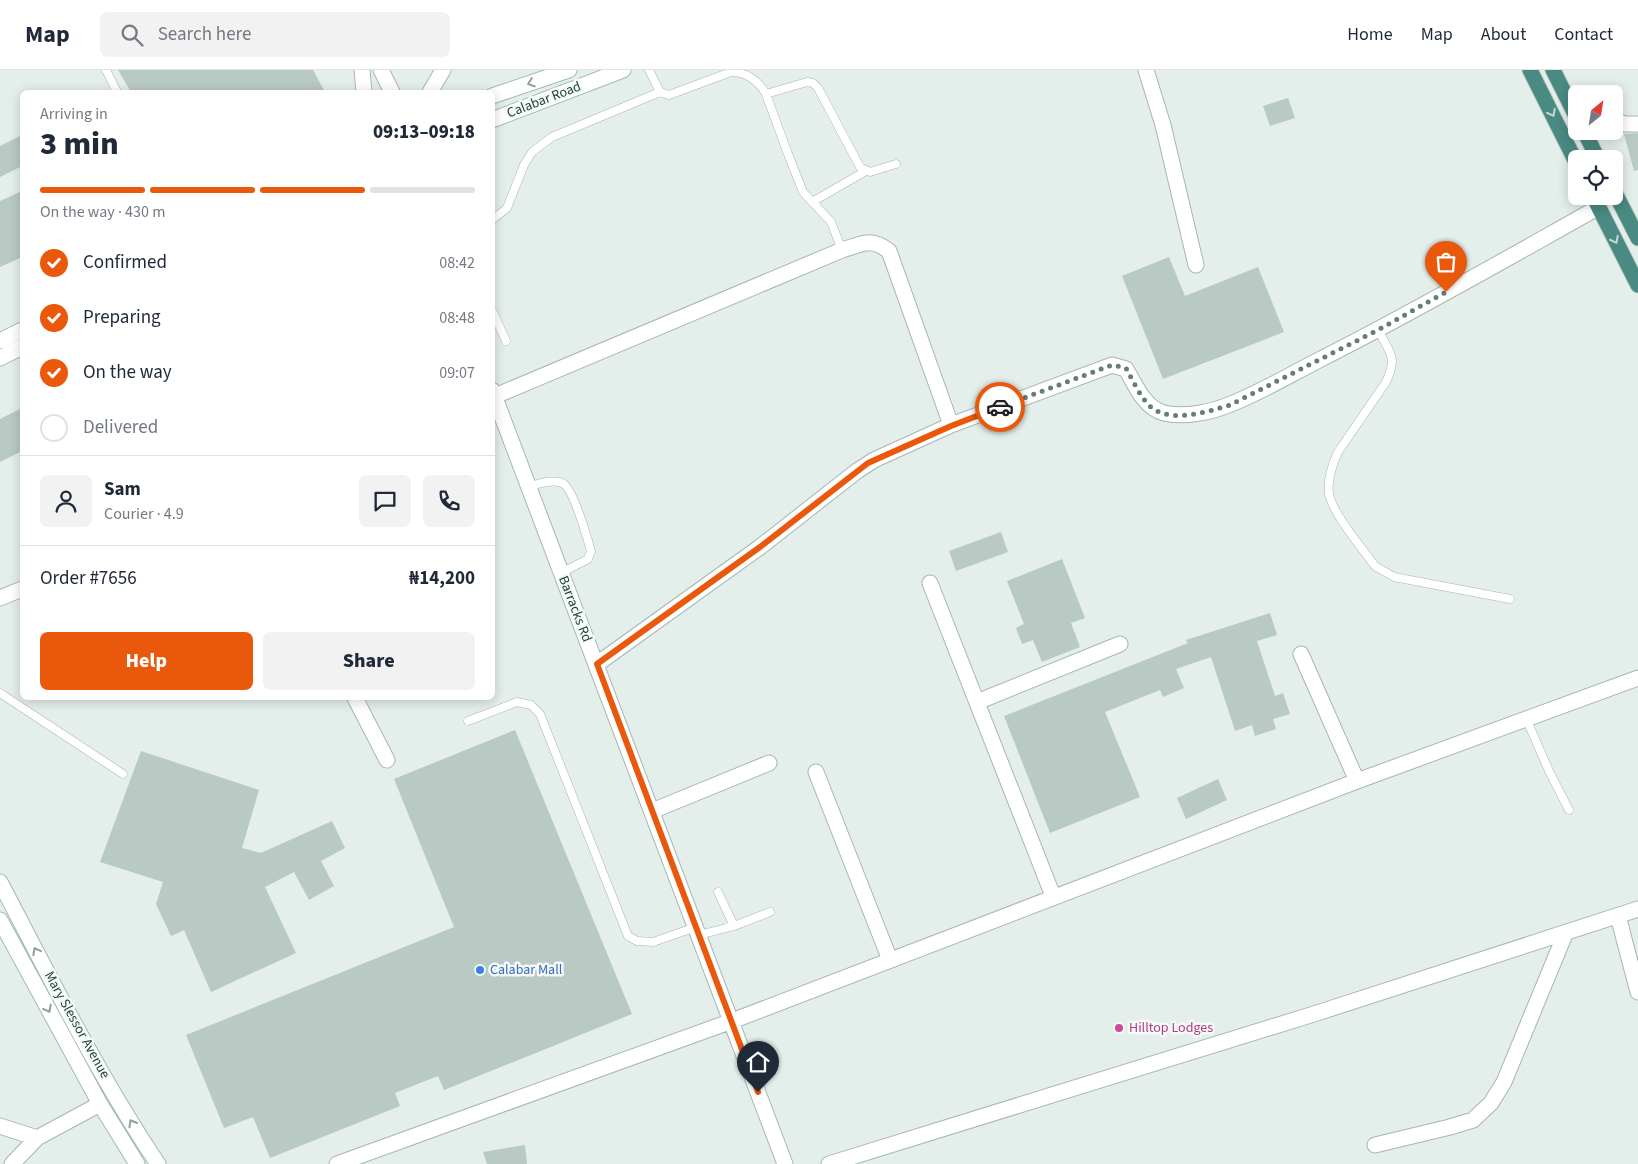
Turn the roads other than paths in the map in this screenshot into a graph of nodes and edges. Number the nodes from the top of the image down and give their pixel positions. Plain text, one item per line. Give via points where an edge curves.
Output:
1 (106, 70) edge
2 (362, 70) edge
3 (381, 70) edge
4 (443, 70) edge
5 (623, 70) edge
6 (649, 70) edge
7 (1146, 70) edge
8 (1530, 70) edge
9 (1553, 70) edge
10 (562, 71) edge
11 (116, 90) edge
12 (364, 90) edge
13 (391, 90) edge
14 (431, 90) edge
15 (660, 92) junction
16 (766, 94) junction
17 (495, 95) edge
18 (1568, 100) edge
19 (495, 119) edge
20 (1623, 123) edge
21 (1638, 124) edge
22 (1570, 150) edge
23 (896, 164) dead end
24 (866, 171) junction
25 (812, 202) junction
26 (1591, 205) edge
27 (1598, 205) edge
28 (1622, 205) edge
29 (495, 218) edge
30 (1638, 238) edge
31 (842, 250) junction
32 (1196, 265) dead end
33 (1638, 285) edge
34 (495, 317) edge
35 (1378, 330) junction
36 (20, 331) edge
37 (0, 341) edge
38 (506, 341) dead end
39 (20, 348) edge
40 (0, 358) edge
41 (495, 393) edge
42 (495, 400) edge
43 (951, 426) junction
44 (499, 427) edge
45 (529, 486) junction
46 (561, 573) junction
47 (930, 583) dead end
48 (20, 589) edge
49 (0, 598) edge
50 (1510, 599) dead end
51 (1120, 644) dead end
52 (1301, 654) dead end
53 (597, 664) junction
54 (1638, 678) edge
55 (0, 693) edge
56 (356, 700) edge
57 (977, 702) junction
58 (1526, 718) junction
59 (468, 721) dead end
60 (387, 760) dead end
61 (769, 763) dead end
62 (816, 772) dead end
63 (123, 774) dead end
64 (1357, 781) junction
65 (1569, 810) dead end
66 (652, 811) junction
67 (0, 882) edge
68 (718, 892) dead end
69 (1053, 896) junction
70 (1638, 909) edge
71 (770, 912) dead end
72 (1618, 916) junction
73 (0, 920) edge
74 (734, 926) junction
75 (698, 931) junction
76 (1566, 932) junction
77 (890, 960) junction
78 (1635, 966) edge
79 (1638, 992) edge
80 (732, 1021) junction
81 (100, 1104) junction
82 (0, 1126) edge
83 (37, 1138) junction
84 (1375, 1144) dead end
85 (150, 1151) junction
86 (136, 1162) edge
87 (12, 1164) edge
88 (158, 1164) edge
89 (338, 1164) edge
90 (784, 1164) edge
91 (829, 1164) edge

1 - 11 lane
2 - 12 street
3 - 13 street
4 - 14 street
5 - 19 street, Calabar Road
6 - 15 lane
7 - 32 street via 1163,125
8 -> 22 highway
9 - 18 highway
10 -> 17 street, Calabar Road
15 - 16 lane via 669,96 731,72 741,72 762,85
15 - 29 lane via 552,137 532,152 507,208
16 - 24 lane via 806,82 813,83 860,167
16 - 25 lane via 803,192
20 - 21 street
23 - 24 lane
24 - 25 lane
25 - 31 lane via 831,222
26 - 35 street
27 -> 33 highway
28 - 30 highway
31 - 41 street
31 - 43 street via 868,242 878,243 889,251
34 - 38 lane
35 - 43 street via 1230,405 1218,408 1176,415 1162,413 1146,403 1126,368 1112,365
35 - 50 lane via 1393,359 1392,370 1333,462 1329,494 1335,510 1382,572
36 - 37 street
39 - 40 street
42 - 44 street, Barracks Rd
43 - 53 street via 868,463 760,547
44 - 45 street, Barracks Rd
45 - 46 street, Barracks Rd
45 - 46 lane via 554,482 564,484 571,492 591,551 588,559
46 - 53 street, Barracks Rd
47 - 57 street
48 - 49 street
51 - 57 street
52 - 64 street
53 - 66 street, Barracks Rd
54 - 58 street
55 - 63 lane
56 - 60 street
57 - 69 street
58 - 64 street
58 - 65 lane
59 - 75 lane via 517,702 531,705 540,714 628,936 637,942 653,942
61 - 66 street
62 - 77 street
64 - 69 street
66 - 75 street, Barracks Rd
85 -> 67 street, Mary Slessor Avenue via 84,1039
68 - 74 lane
69 - 77 street
70 - 72 street
71 - 74 lane
72 - 76 street
72 - 78 street
73 -> 81 street, Mary Slessor Avenue
74 - 75 lane
75 - 80 street, Barracks Rd
76 - 84 street via 1504,1082 1491,1103 1473,1120
76 - 91 street
77 - 80 street
78 - 79 street
80 - 89 street
80 - 90 street, Barracks Rd
81 - 83 street
81 - 86 street, Mary Slessor Avenue
82 - 83 street
83 - 87 street
85 - 86 street
85 - 88 street, Mary Slessor Avenue

